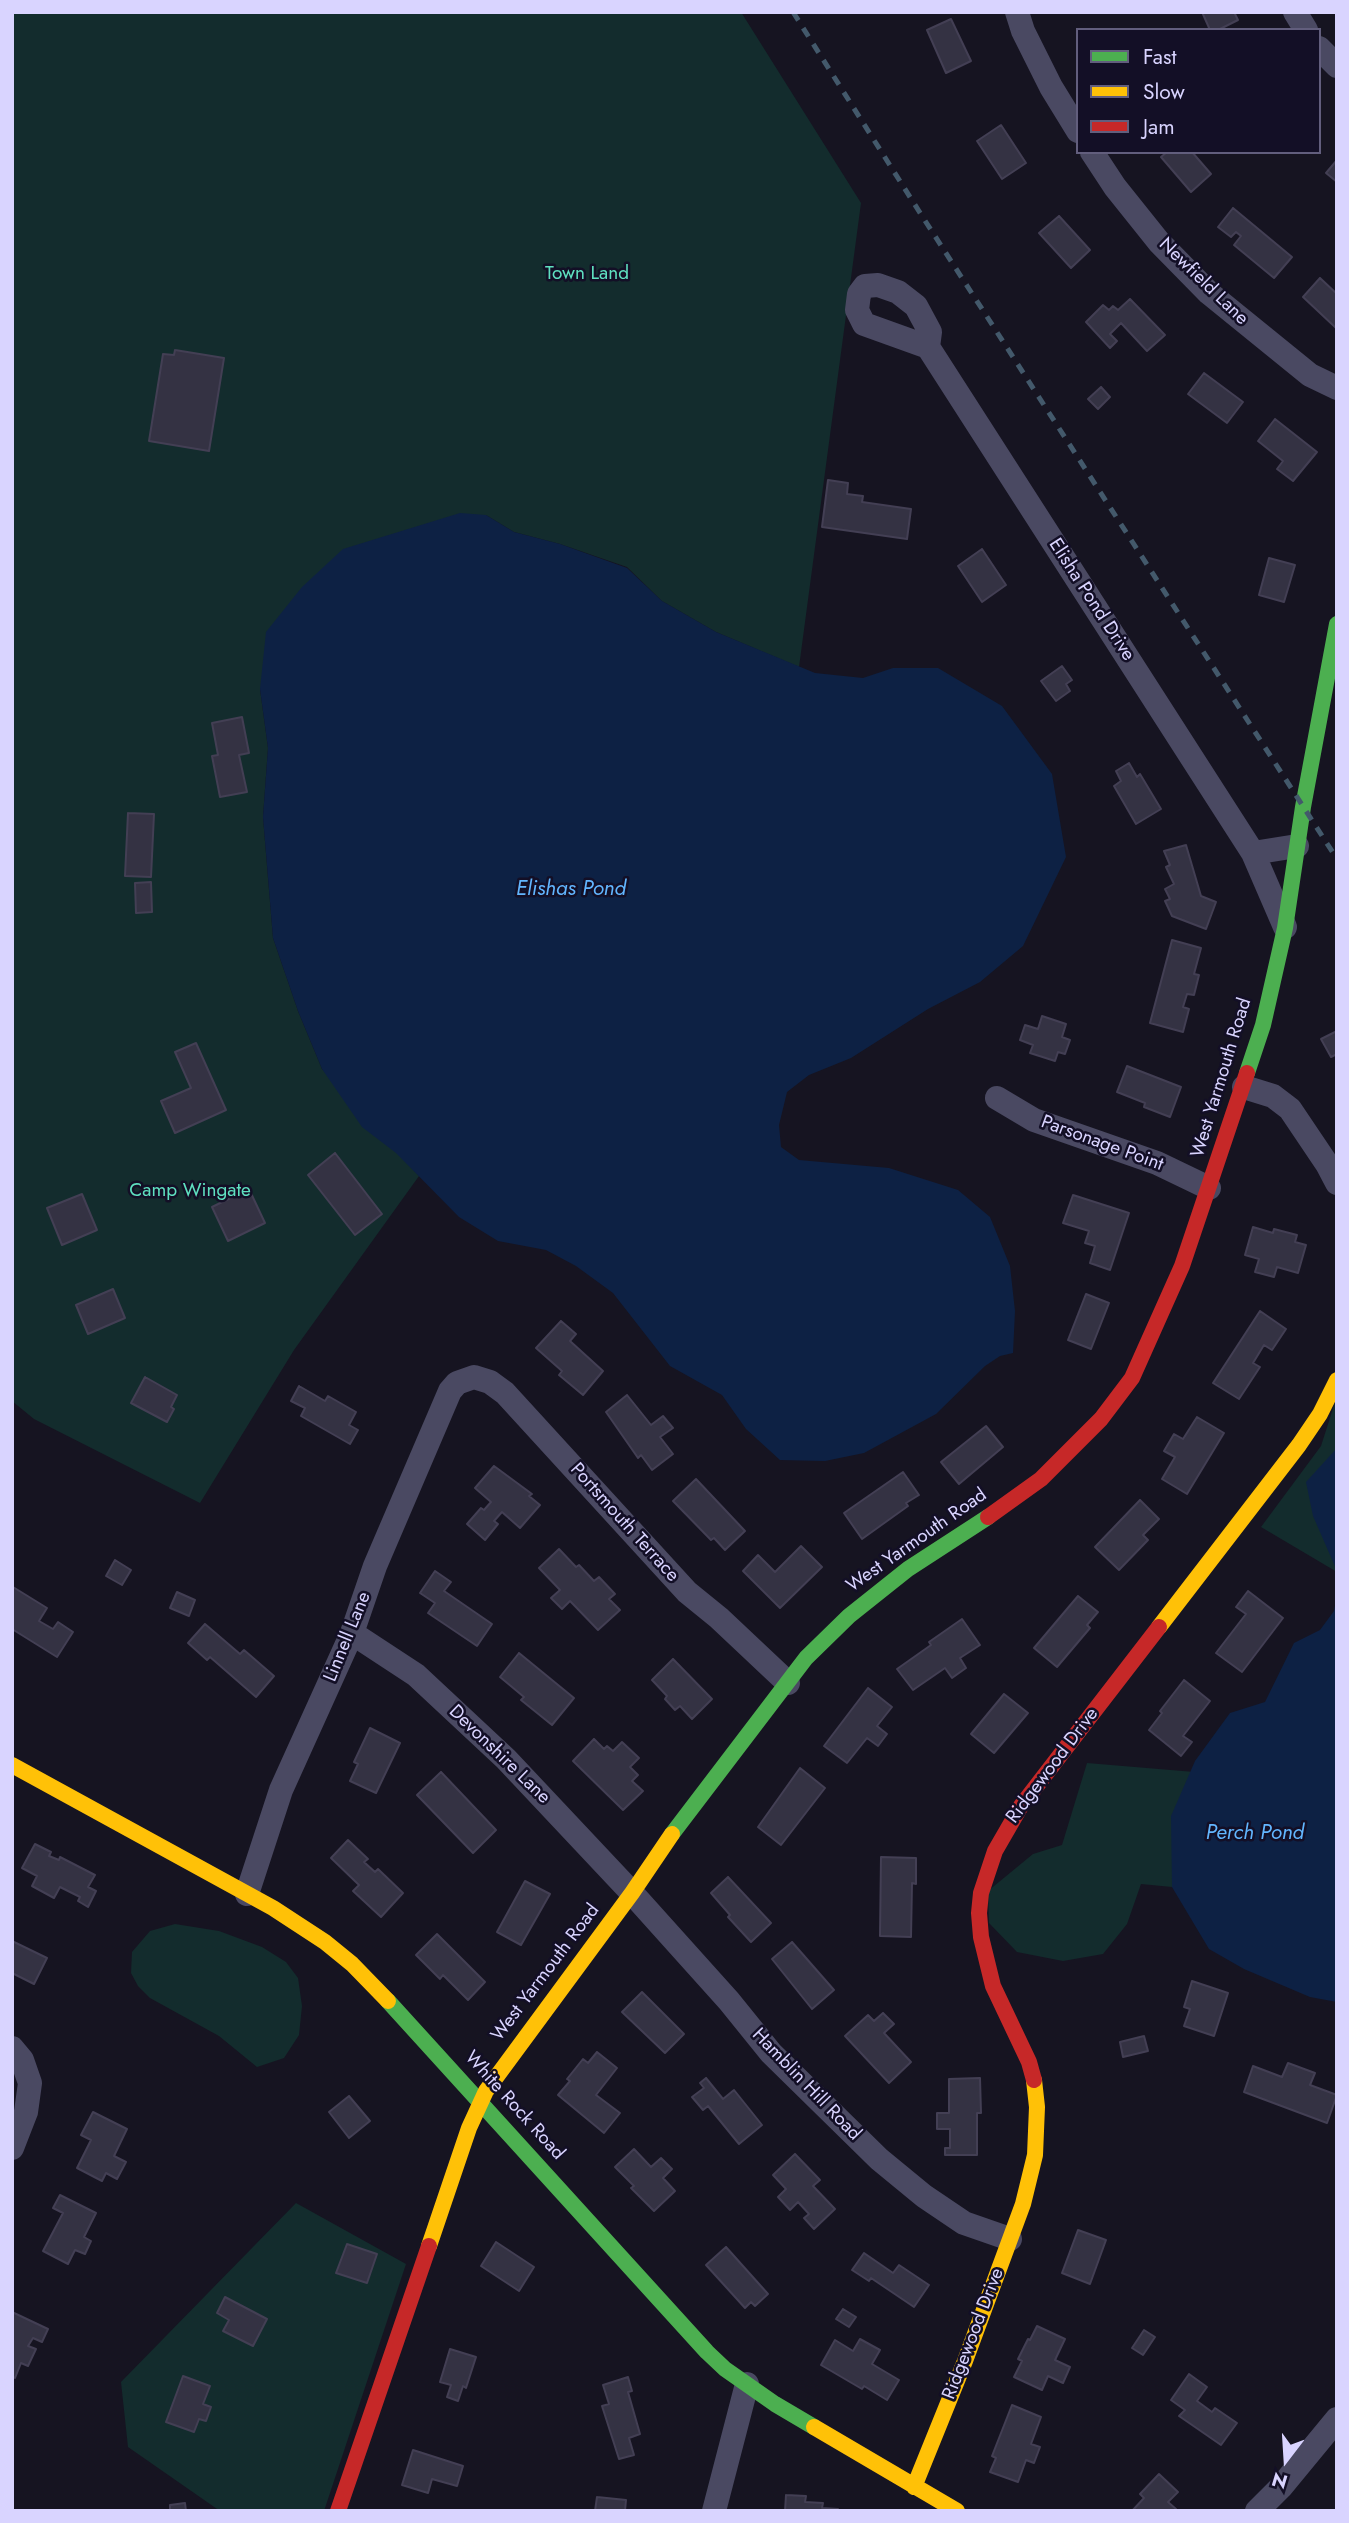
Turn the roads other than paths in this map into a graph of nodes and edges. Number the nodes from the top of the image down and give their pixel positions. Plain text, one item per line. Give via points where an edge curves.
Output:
1 (1017, 12) edge
2 (1295, 12) edge
3 (1305, 28) edge
4 (1321, 50) edge
5 (1337, 66) edge
6 (1076, 128) edge
7 (1093, 154) edge
8 (929, 347) dead end
9 (1337, 388) edge
10 (1337, 624) edge
11 (1297, 846) junction
12 (1253, 853) junction
13 (1285, 928) junction
14 (1244, 1087) junction
15 (997, 1098) dead end
16 (1337, 1183) edge
17 (1209, 1188) junction
18 (1337, 1380) edge
19 (457, 1383) joint
20 (352, 1633) junction
21 (788, 1683) junction
22 (12, 1765) edge
23 (632, 1893) junction
24 (247, 1894) junction
25 (12, 2048) edge
26 (481, 2103) junction
27 (12, 2148) edge
28 (1010, 2239) junction
29 (747, 2385) junction
30 (1337, 2419) edge
31 (914, 2487) junction
32 (338, 2511) edge
33 (715, 2511) edge
34 (957, 2511) edge
35 (1257, 2511) edge

1 - 6 street
2 - 3 street
4 - 5 street
7 - 9 street, Newfield Lane via 1159,242 1209,293 1310,375
8 - 12 street, Elisha Pond Drive
10 - 11 street, West Yarmouth Road
11 - 12 street
11 - 13 street, West Yarmouth Road
12 - 13 street, Elisha Pond Drive
13 - 14 street, West Yarmouth Road
14 - 16 street via 1273,1096 1290,1110
14 - 17 street, West Yarmouth Road
15 - 17 street, Parsonage Point via 1034,1119 1157,1163
17 - 21 street, West Yarmouth Road via 1155,1329 1132,1378 1101,1419 1041,1479 908,1569 849,1616 806,1658
18 - 28 street, Ridgewood Drive via 1299,1446 1021,1806 995,1851 981,1893 981,1937 993,1986 1029,2063 1037,2107 1035,2155
19 - 20 street, Linnell Lane via 375,1566
19 - 21 street, Portsmouth Terrace via 474,1377 505,1393 687,1592
20 - 23 street, Devonshire Lane via 416,1675 506,1759
20 - 24 street, Linnell Lane via 281,1790
21 - 23 street, West Yarmouth Road
22 - 24 street, White Rock Road
23 - 26 street, West Yarmouth Road via 503,2065
23 - 28 street, Hamblin Hill Road via 771,2053 879,2160 964,2223
24 - 26 street, White Rock Road via 300,1924 352,1964
25 - 27 street via 30,2083 26,2112
26 - 29 street, White Rock Road via 689,2334
26 - 32 street, West Yarmouth Road
28 - 31 street, Ridgewood Drive
29 - 31 street, White Rock Road
29 - 33 street
30 - 35 street
31 - 34 street, White Rock Road

